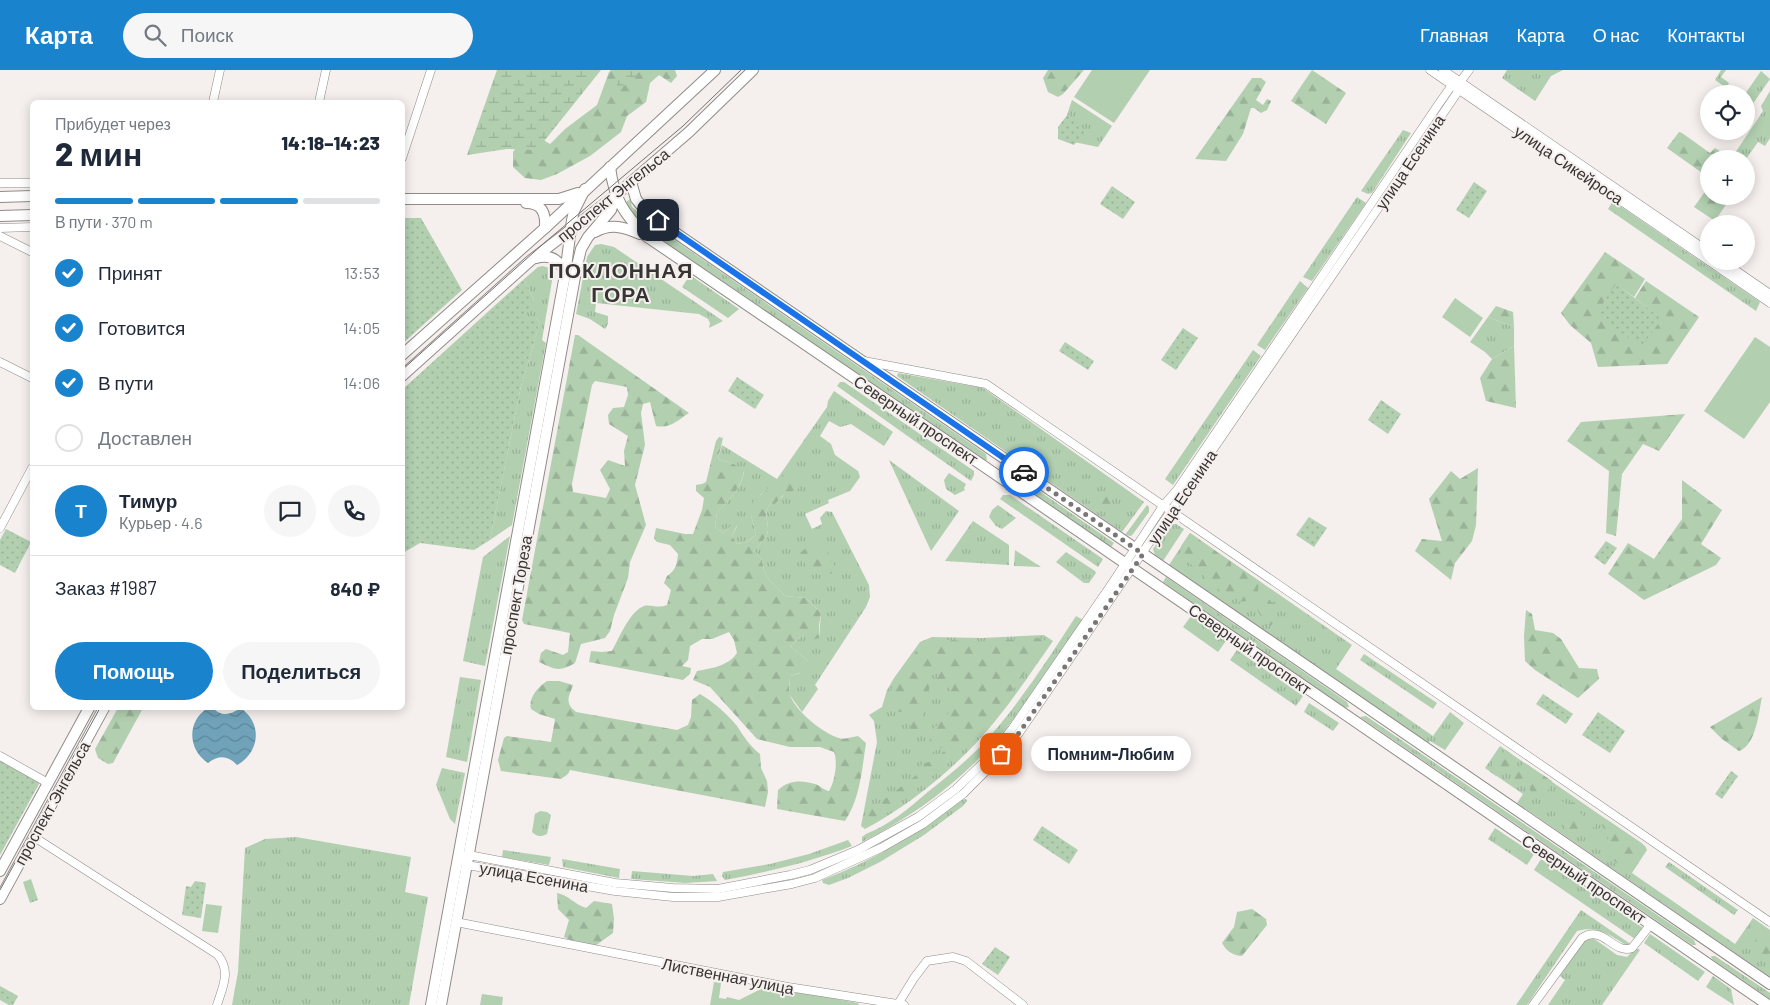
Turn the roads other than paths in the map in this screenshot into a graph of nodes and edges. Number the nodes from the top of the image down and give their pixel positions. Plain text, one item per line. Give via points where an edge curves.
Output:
1 (220, 70) edge
2 (326, 70) edge
3 (431, 70) edge
4 (715, 70) edge
5 (753, 70) edge
6 (1430, 70) edge
7 (1443, 70) edge
8 (1469, 70) edge
9 (1457, 86) junction
10 (213, 100) edge
11 (319, 100) edge
12 (405, 149) edge
13 (610, 167) junction
14 (630, 182) junction
15 (0, 183) edge
16 (30, 183) edge
17 (586, 190) junction
18 (616, 195) junction
19 (0, 196) edge
20 (30, 196) edge
21 (405, 198) edge
22 (405, 203) edge
23 (30, 215) edge
24 (0, 216) edge
25 (30, 227) edge
26 (0, 228) edge
27 (545, 228) junction
28 (572, 230) junction
29 (0, 236) edge
30 (646, 236) junction
31 (588, 237) junction
32 (1700, 246) edge
33 (30, 251) edge
34 (1700, 255) edge
35 (530, 261) junction
36 (1722, 270) edge
37 (1735, 270) edge
38 (565, 271) junction
39 (1770, 294) edge
40 (1770, 303) edge
41 (405, 352) edge
42 (863, 361) junction
43 (0, 362) edge
44 (405, 373) edge
45 (30, 377) edge
46 (996, 452) junction
47 (985, 467) junction
48 (1019, 469) junction
49 (30, 472) edge
50 (1007, 482) junction
51 (1163, 506) junction
52 (1172, 512) junction
53 (0, 528) edge
54 (1139, 551) junction
55 (1129, 566) junction
56 (1361, 704) junction
57 (88, 710) edge
58 (103, 710) edge
59 (1351, 718) junction
60 (0, 756) edge
61 (48, 783) junction
62 (34, 837) junction
63 (458, 858) junction
64 (468, 860) junction
65 (0, 870) edge
66 (0, 899) edge
67 (456, 922) junction
68 (1770, 922) edge
69 (1651, 924) junction
70 (1770, 984) edge
71 (217, 1005) edge
72 (431, 1005) edge
73 (441, 1005) edge
74 (901, 1005) edge
75 (1022, 1005) edge
76 (1533, 1005) edge
77 (1768, 1005) edge

1 - 10 street
2 - 11 street
3 - 12 street
4 - 13 main road, проспект Энгельса
5 - 14 main road, проспект Энгельса via 689,132
6 - 9 street, улица Сикейроса
7 - 9 street, улица Сикейроса
8 - 9 street, улица Есенина
9 - 32 street, улица Сикейроса
9 - 34 street, улица Сикейроса
9 - 51 street, улица Есенина
9 - 52 street, улица Есенина
13 - 17 main road, проспект Энгельса
13 - 18 main road, Северный проспект
14 - 18 main road, проспект Энгельса
14 - 42 main road, Северный проспект via 636,199 648,214
15 - 16 street
17 - 21 main road via 559,200
17 - 27 main road, проспект Энгельса
17 - 28 main road, проспект Тореза via 574,211
18 - 28 main road, проспект Энгельса
18 - 30 main road, Северный проспект via 626,216
18 - 31 main road, проспект Тореза via 611,210
19 - 20 main road
22 - 27 main road via 534,203 546,217
23 - 24 main road
25 - 26 street
27 - 41 main road, проспект Энгельса
28 - 35 main road, проспект Энгельса
28 - 38 main road, проспект Тореза
29 - 33 street
30 - 31 main road via 616,226 606,227
30 - 47 main road, Северный проспект
31 - 64 main road, проспект Тореза via 577,266
35 - 38 main road via 538,257 554,258
35 - 44 main road, проспект Энгельса
36 - 40 street, улица Сикейроса
37 - 39 street
38 - 63 main road, проспект Тореза
42 - 46 main road, Северный проспект
42 - 51 street via 986,384
43 - 45 street
46 - 47 main road via 991,464
46 - 48 main road, Северный проспект
47 - 50 main road, Северный проспект
48 - 50 main road via 1012,470
48 - 54 main road, Северный проспект
49 - 53 street
50 - 55 main road, Северный проспект
51 - 52 street
51 - 54 street, улица Есенина
52 - 54 street, улица Есенина
52 - 68 street
54 - 55 street, улица Есенина
54 - 56 main road, Северный проспект
55 - 59 main road, Северный проспект
55 - 64 street, улица Есенина via 1019,733 992,765 962,794 923,824 881,848 815,878 718,897 673,897 616,891
56 - 59 main road
56 - 70 main road, Северный проспект
57 - 61 main road, проспект Энгельса
58 - 62 main road, проспект Энгельса
59 - 69 main road, Северный проспект
60 - 61 street
61 - 65 main road, проспект Энгельса
62 - 66 main road, проспект Энгельса
62 - 71 street via 218,955 226,974
63 - 64 street, улица Есенина
63 - 72 main road, проспект Тореза
64 - 67 main road, проспект Тореза
67 - 73 main road, проспект Тореза
67 - 74 street, Лиственная улица via 796,989
69 - 76 street via 1628,950 1599,934 1582,938
69 - 77 main road, Северный проспект
74 - 75 street, Лиственная улица via 914,978 927,961 953,957 966,961

